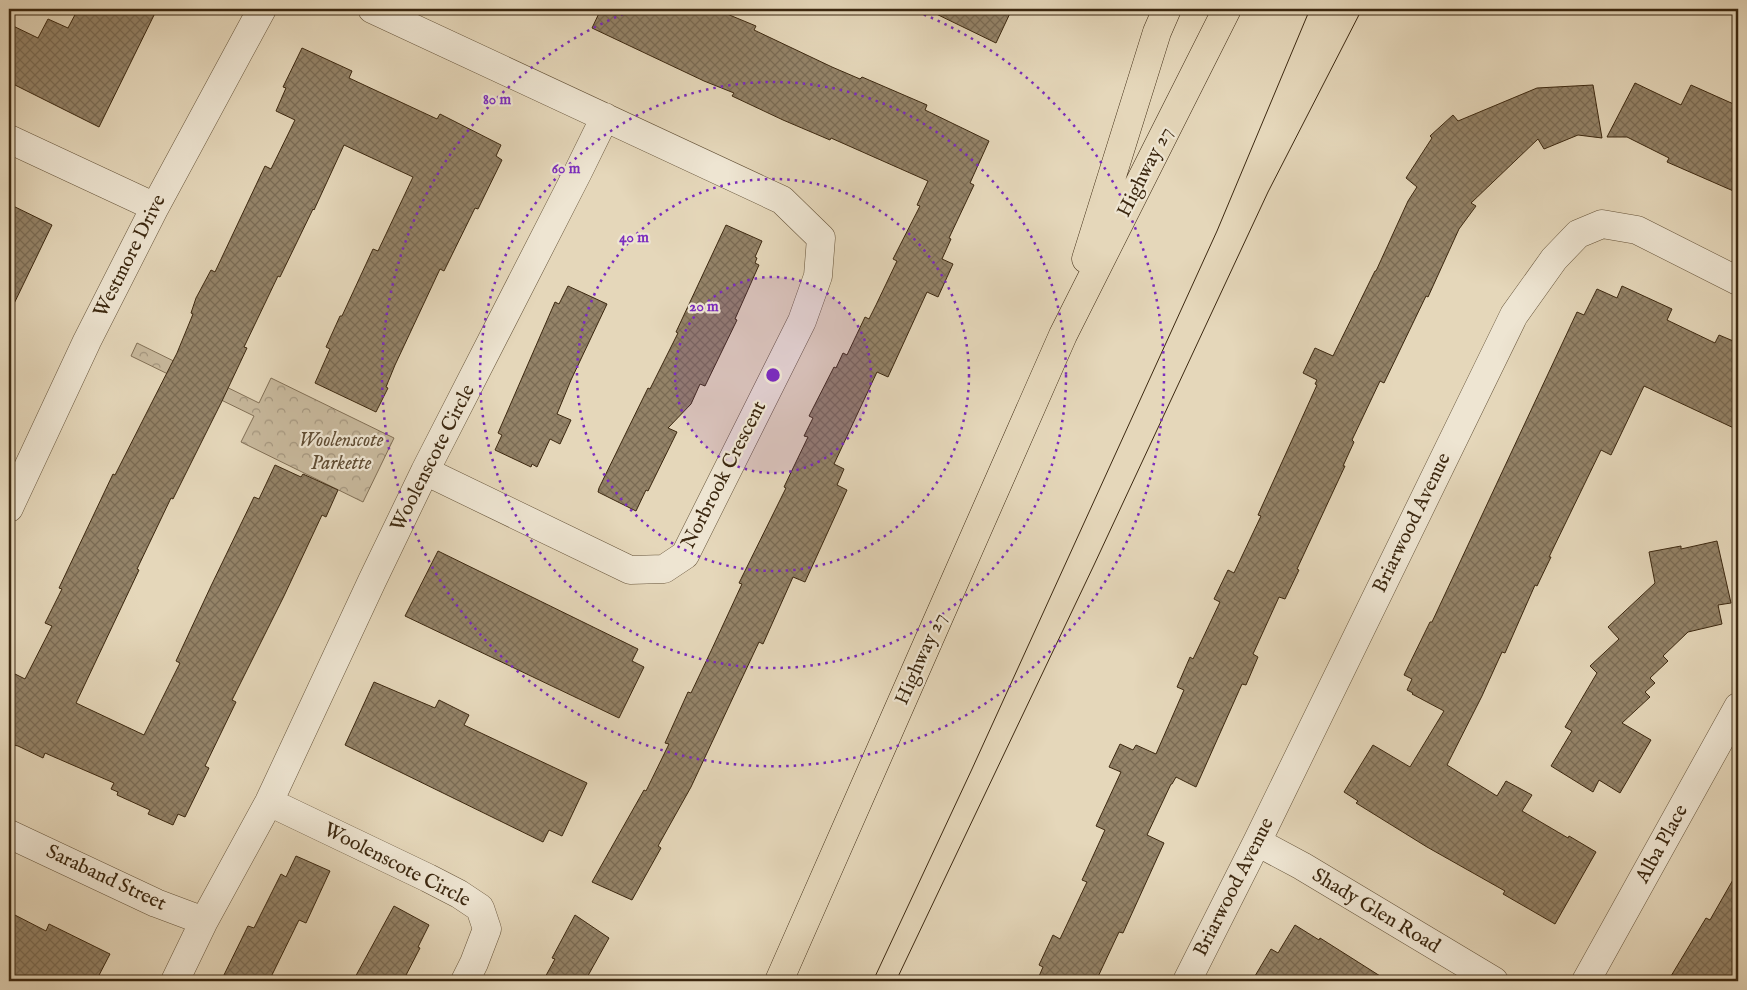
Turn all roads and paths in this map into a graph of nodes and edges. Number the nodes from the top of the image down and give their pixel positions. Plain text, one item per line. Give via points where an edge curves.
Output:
1 (262, 9) edge
2 (372, 9) edge
3 (1167, 9) edge
4 (1227, 9) edge
5 (604, 117) junction
6 (9, 139) edge
7 (155, 207) junction
8 (1738, 281) edge
9 (1063, 336) junction
10 (425, 471) junction
11 (9, 508) edge
12 (1738, 707) edge
13 (269, 802) junction
14 (9, 834) edge
15 (1257, 842) junction
16 (204, 921) junction
17 (175, 981) edge
18 (464, 981) edge
19 (779, 981) edge
20 (1187, 981) edge
21 (1494, 981) edge
22 (1586, 981) edge

1 - 7 street, Westmore Drive
2 - 5 street, Norbrook Crescent
3 - 9 main road, Highway 27 via 1157,32
4 - 9 main road, Highway 27
5 - 10 street, Woolenscote Circle
5 - 10 street, Norbrook Crescent via 782,200 821,238 818,276 802,321 685,555 664,569 630,570
6 - 7 street
7 - 11 street, Westmore Drive
8 - 15 street, Briarwood Avenue via 1637,230 1602,224 1578,234 1554,259 1514,315
9 - 19 main road, Highway 27
10 - 13 street, Woolenscote Circle
12 - 22 street, Alba Place
13 - 16 street, Woolenscote Circle
13 - 18 street, Woolenscote Circle via 428,878 480,908 487,929
14 - 16 street, Saraband Street via 156,903
15 - 20 street, Briarwood Avenue
15 - 21 street, Shady Glen Road
16 - 17 street, Woolenscote Circle

